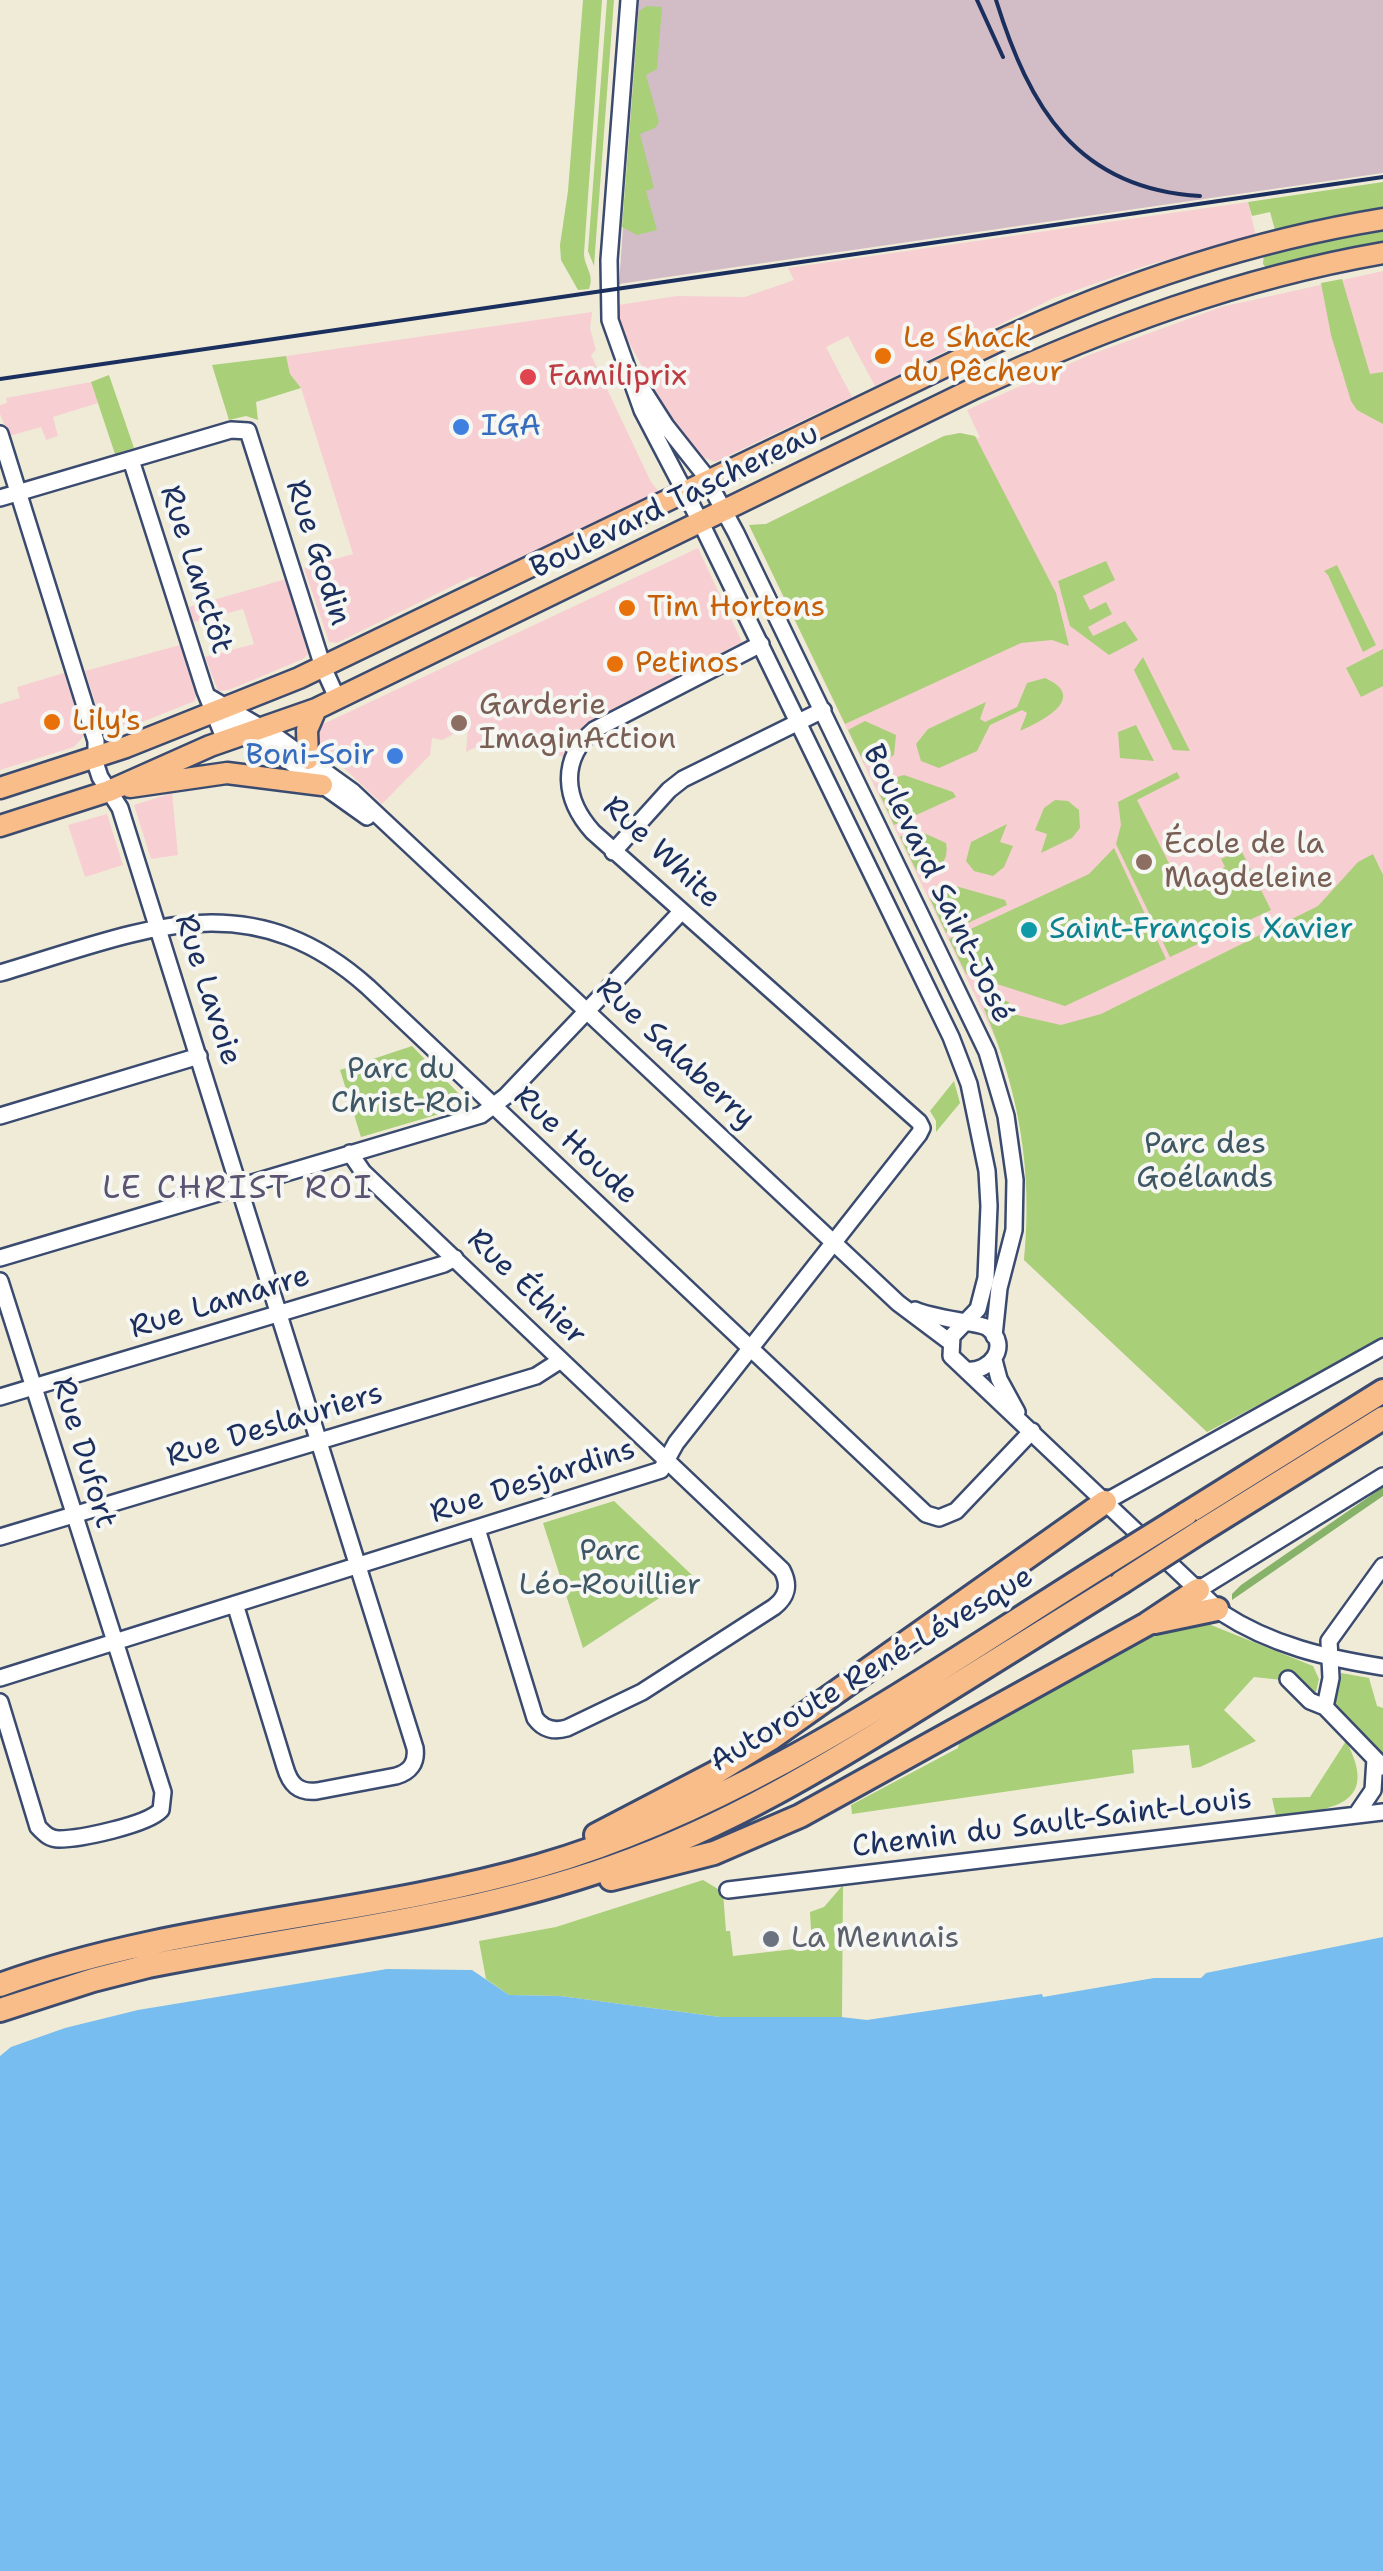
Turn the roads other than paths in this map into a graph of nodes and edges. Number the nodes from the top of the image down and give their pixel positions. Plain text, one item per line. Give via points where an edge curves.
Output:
1 (629, 0) edge
2 (1383, 219) edge
3 (1248, 249) junction
4 (1383, 253) edge
5 (1257, 280) junction
6 (1058, 314) junction
7 (1072, 344) junction
8 (627, 365) junction
9 (877, 400) junction
10 (892, 428) junction
11 (0, 434) edge
12 (131, 460) junction
13 (708, 481) junction
14 (18, 492) junction
15 (686, 492) junction
16 (0, 498) edge
17 (724, 510) junction
18 (702, 523) junction
19 (760, 644) junction
20 (323, 667) junction
21 (338, 700) junction
22 (216, 706) junction
23 (316, 710) junction
24 (823, 710) junction
25 (798, 722) junction
26 (254, 730) junction
27 (224, 740) junction
28 (96, 758) junction
29 (308, 759) junction
30 (322, 784) junction
31 (0, 788) edge
32 (108, 791) junction
33 (0, 826) edge
34 (410, 848) junction
35 (613, 852) junction
36 (681, 912) junction
37 (157, 928) junction
38 (0, 973) edge
39 (588, 1010) junction
40 (199, 1056) junction
41 (494, 1106) junction
42 (0, 1116) edge
43 (916, 1120) joint
44 (350, 1154) junction
45 (240, 1187) junction
46 (834, 1243) junction
47 (0, 1258) edge
48 (455, 1258) junction
49 (0, 1281) edge
50 (898, 1303) junction
51 (278, 1314) junction
52 (967, 1324) junction
53 (994, 1336) junction
54 (950, 1342) junction
55 (1383, 1347) edge
56 (750, 1349) junction
57 (561, 1360) junction
58 (994, 1360) junction
59 (966, 1370) junction
60 (34, 1387) junction
61 (1383, 1391) edge
62 (0, 1397) edge
63 (1383, 1418) edge
64 (1029, 1427) junction
65 (319, 1441) junction
66 (668, 1460) junction
67 (1383, 1476) edge
68 (1105, 1502) junction
69 (73, 1514) junction
70 (477, 1529) junction
71 (0, 1537) edge
72 (359, 1566) junction
73 (1383, 1566) edge
74 (1198, 1590) junction
75 (235, 1604) junction
76 (1217, 1609) junction
77 (1147, 1624) junction
78 (116, 1642) junction
79 (1330, 1658) junction
80 (1383, 1666) edge
81 (0, 1678) edge
82 (1288, 1679) dead end
83 (0, 1702) edge
84 (1325, 1707) junction
85 (1379, 1763) edge
86 (1383, 1812) edge
87 (1356, 1815) junction
88 (535, 1867) junction
89 (728, 1890) dead end
90 (475, 1906) junction
91 (0, 1985) edge
92 (0, 2010) edge

1 - 8 street via 608,285 610,320
2 - 3 main road, Boulevard Taschereau
3 - 5 main road
3 - 6 main road, Boulevard Taschereau
4 - 5 main road, Boulevard Taschereau
5 - 7 main road, Boulevard Taschereau
6 - 7 main road
6 - 9 main road, Boulevard Taschereau
7 - 10 main road, Boulevard Taschereau
8 - 13 street, Boulevard Saint-José
8 - 15 street, Boulevard Saint-José via 642,410
9 - 10 main road
9 - 13 main road, Boulevard Taschereau
10 - 17 main road, Boulevard Taschereau
11 - 14 street, Rue Lavoie
12 - 14 street
12 - 20 street, Rue Godin via 248,431
12 - 22 street, Rue Lanctôt
13 - 15 main road, Boulevard Taschereau
13 - 17 street, Boulevard Saint-José
14 - 16 street
14 - 28 street, Rue Lavoie
15 - 18 street, Boulevard Saint-José
15 - 20 main road, Boulevard Taschereau
17 - 18 main road, Boulevard Taschereau
17 - 24 street, Boulevard Saint-José
18 - 19 street, Boulevard Saint-José
18 - 21 main road, Boulevard Taschereau
19 - 25 street, Boulevard Saint-José
19 - 35 street, Rue White via 606,721 582,742 569,768 570,794 586,826
20 - 21 street, Rue Godin
20 - 22 main road, Boulevard Taschereau
21 - 23 main road, Boulevard Taschereau
22 - 26 street, Rue Salaberry
22 - 27 street, Rue Lanctôt
22 - 28 main road, Boulevard Taschereau
23 - 26 main road, Boulevard Taschereau
23 - 29 main road via 307,730
24 - 25 street
24 - 53 street, Boulevard Saint-José via 1000,1090 1015,1206
25 - 35 street via 676,784
25 - 52 street, Boulevard Saint-José via 944,1023 972,1095 987,1170 988,1239 983,1296
26 - 27 main road, Boulevard Taschereau
26 - 29 street, Rue Salaberry
26 - 30 street, Rue Salaberry
27 - 32 main road, Boulevard Taschereau
28 - 31 main road, Boulevard Taschereau
28 - 32 street, Rue Lavoie
29 - 34 street, Rue Salaberry
30 - 32 main road via 228,774
30 - 34 street, Rue Salaberry
32 - 33 main road, Boulevard Taschereau
32 - 37 street, Rue Lavoie via 120,808
34 - 39 street, Rue Salaberry
35 - 36 street, Rue White
36 - 39 street
36 - 43 street, Rue White
37 - 38 street, Rue Houde
37 - 40 street, Rue Lavoie
37 - 41 street, Rue Houde via 234,923 310,946 354,975
39 - 41 street
39 - 46 street, Rue Salaberry
40 - 42 street
40 - 45 street, Rue Lavoie
41 - 44 street
41 - 56 street, Rue Houde
43 - 46 street, Rue Desjardins via 919,1134
44 - 45 street
44 - 48 street, Rue Éthier
45 - 47 street
45 - 51 street, Rue Lavoie
46 - 50 street, Rue Salaberry
46 - 56 street, Rue Desjardins
48 - 51 street, Rue Lamarre
48 - 57 street, Rue Éthier
49 - 60 street, Rue Dufort
50 - 52 street, Rue Salaberry
50 - 54 street, Rue Salaberry
51 - 60 street, Rue Lamarre
51 - 65 street, Rue Lavoie
52 - 53 street via 984,1326
52 - 54 street
53 - 58 street
54 - 59 street via 952,1359
55 - 68 street
56 - 64 street, Rue Houde via 932,1517 956,1511
56 - 66 street, Rue Desjardins
57 - 65 street, Rue Deslauriers via 536,1376
57 - 66 street, Rue Éthier
58 - 59 street
58 - 64 street
59 - 64 street
60 - 62 street, Rue Lamarre
60 - 69 street, Rue Dufort
61 - 88 highway, Autoroute René-Lévesque, bridge via 762,1776 655,1826
63 - 90 highway, Autoroute René-Lévesque, bridge via 753,1807 618,1865
64 - 68 street
65 - 69 street, Rue Deslauriers
65 - 72 street, Rue Lavoie
66 - 70 street, Rue Desjardins via 656,1473
66 - 70 street, Rue Éthier via 782,1570 786,1592 709,1651 567,1728 549,1729 535,1718
67 - 74 street
68 - 74 street
68 - 88 highway via 744,1756
69 - 71 street, Rue Deslauriers
69 - 78 street, Rue Dufort
70 - 72 street, Rue Desjardins
72 - 75 street, Rue Desjardins
72 - 75 street, Rue Lavoie via 416,1752 400,1775 311,1792 294,1786
73 - 79 street via 1330,1638
74 - 76 street
74 - 77 highway
75 - 78 street, Rue Desjardins
76 - 77 highway
76 - 79 street via 1270,1639
77 - 90 highway via 754,1837 656,1870
78 - 81 street, Rue Desjardins
78 - 83 street, Rue Dufort via 164,1792 164,1804 149,1820 58,1839 42,1832
79 - 80 street
79 - 84 street
82 - 84 street
84 - 85 street
85 - 87 street via 1373,1790
86 - 87 street, Chemin du Sault-Saint-Louis
87 - 89 street, Chemin du Sault-Saint-Louis
88 - 91 highway, Autoroute René-Lévesque via 134,1945
90 - 92 highway, Autoroute René-Lévesque via 148,1966

